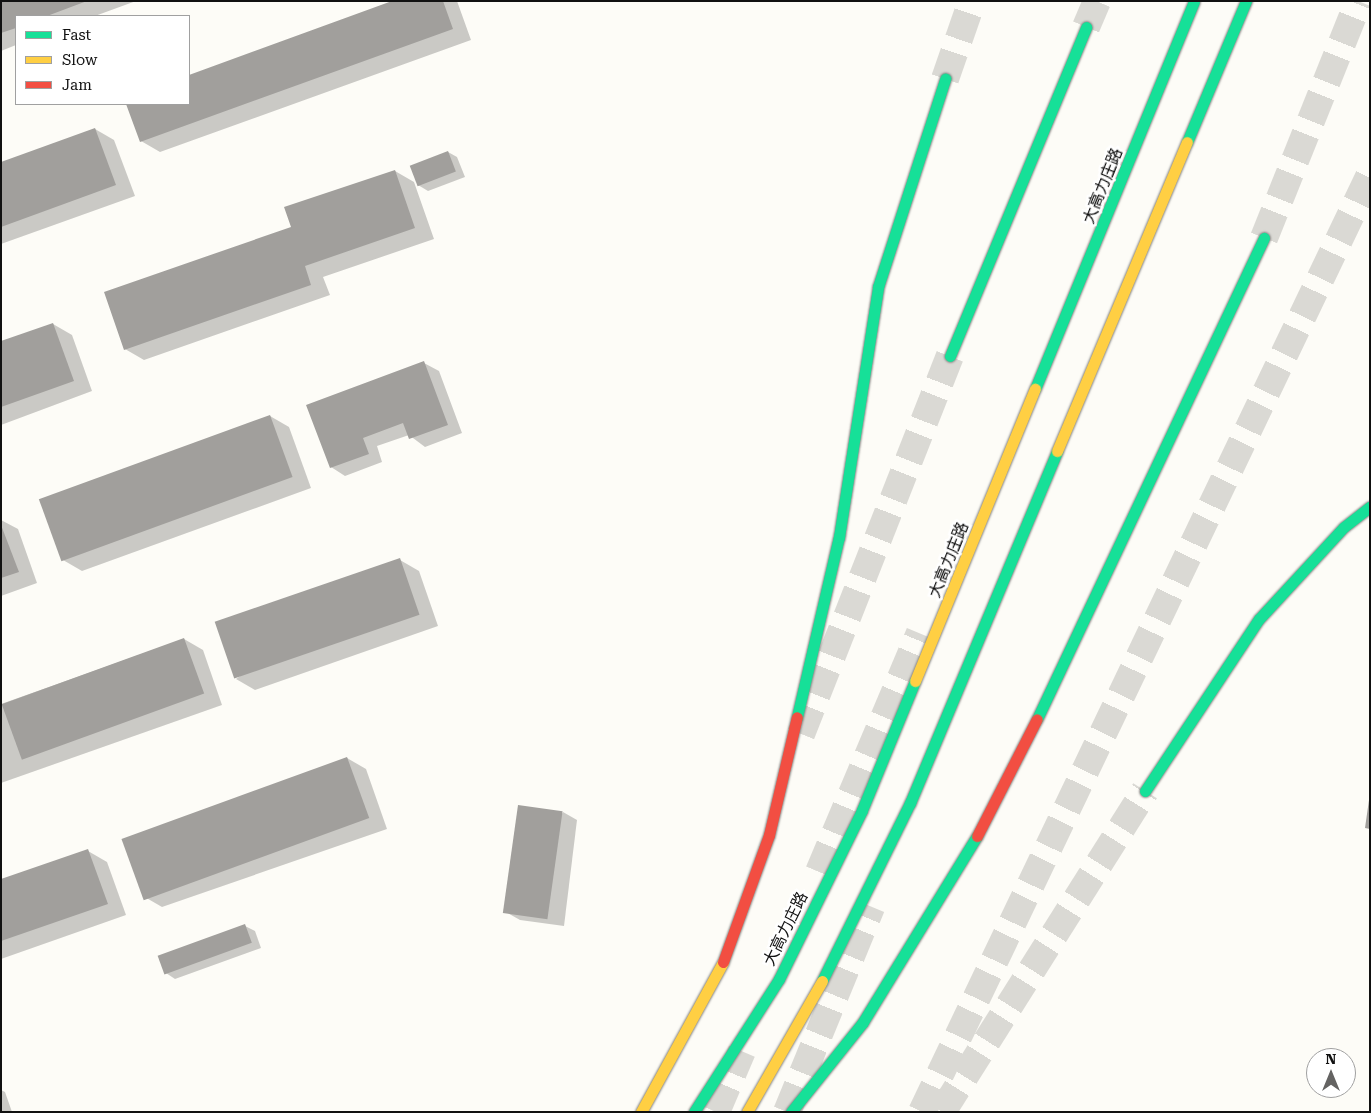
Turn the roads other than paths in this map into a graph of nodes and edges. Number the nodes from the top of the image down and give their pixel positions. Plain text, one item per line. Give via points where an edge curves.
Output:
1 (1194, 1) edge
2 (1246, 1) edge
3 (1086, 27) tunnel mouth
4 (945, 79) tunnel mouth
5 (1264, 238) tunnel mouth
6 (950, 356) tunnel mouth
7 (1370, 507) edge
8 (1144, 791) tunnel mouth
9 (641, 1112) edge
10 (694, 1112) edge
11 (747, 1112) edge
12 (791, 1112) edge

1 - 10 main road, 大高力庄路 via 862,810 780,979
2 - 11 main road via 910,803 798,1029
3 - 6 main road
4 - 9 main road via 878,287 839,537 768,836 723,963
5 - 12 main road via 997,803 862,1022
7 - 8 main road via 1344,527 1259,619

